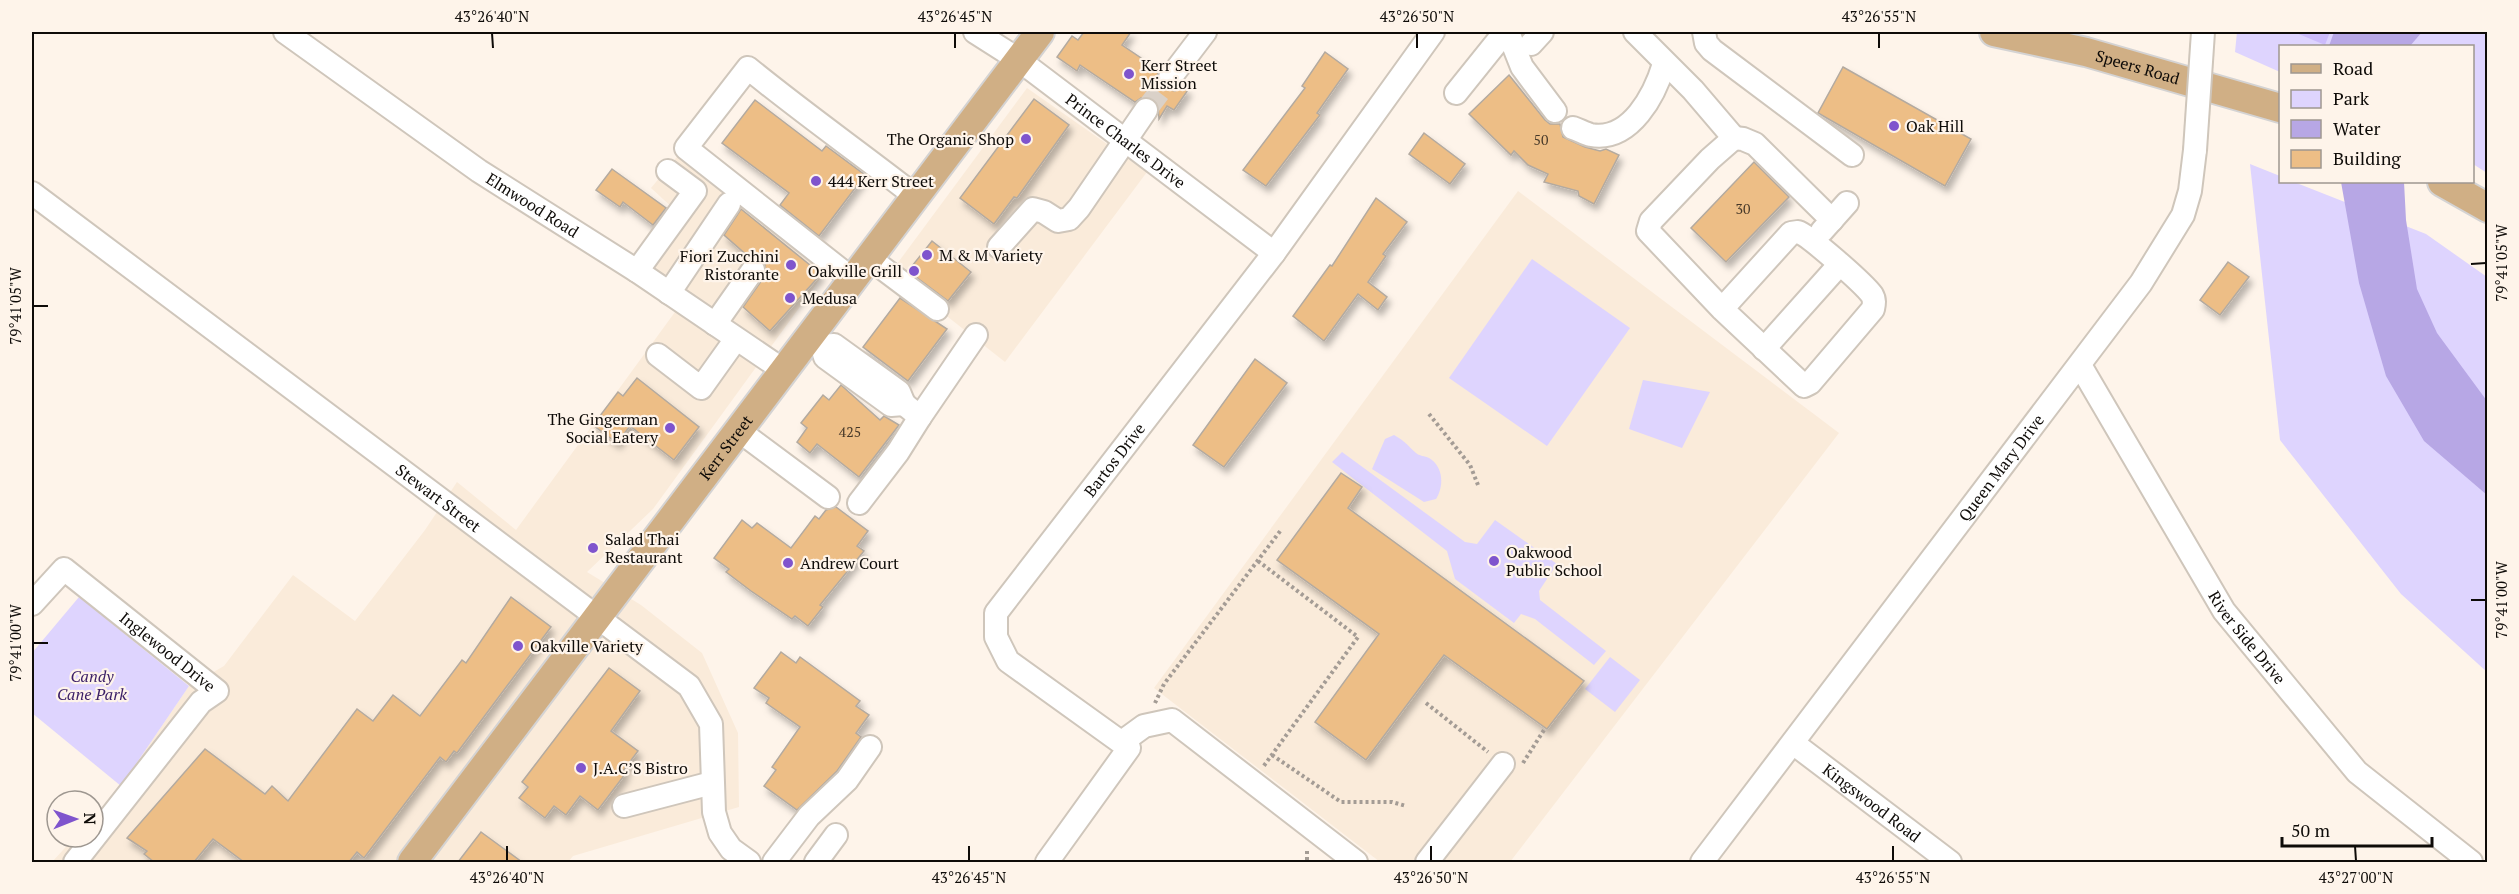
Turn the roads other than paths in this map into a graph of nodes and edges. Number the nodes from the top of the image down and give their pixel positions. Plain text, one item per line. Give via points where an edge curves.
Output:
1 (285, 32) edge
2 (975, 32) edge
3 (1040, 32) edge
4 (1205, 32) edge
5 (1433, 32) edge
6 (1507, 32) edge
7 (1635, 32) edge
8 (1704, 32) edge
9 (1994, 32) edge
10 (2203, 32) edge
11 (1019, 60) junction
12 (1664, 63) junction
13 (1170, 78) tunnel mouth
14 (1456, 93) dead end
15 (2279, 108) edge
16 (1146, 110) tunnel mouth
17 (1555, 111) dead end
18 (1574, 128) dead end
19 (1734, 138) junction
20 (1125, 140) junction
21 (1852, 155) dead end
22 (668, 171) dead end
23 (2444, 183) edge
24 (915, 196) junction
25 (35, 202) edge
26 (729, 204) dead end
27 (2487, 208) edge
28 (1813, 242) junction
29 (999, 247) dead end
30 (1274, 253) junction
31 (1839, 265) junction
32 (861, 268) junction
33 (753, 270) dead end
34 (637, 271) junction
35 (669, 292) junction
36 (937, 309) dead end
37 (1722, 309) junction
38 (715, 324) junction
39 (976, 335) dead end
40 (735, 339) junction
41 (816, 341) junction
42 (1764, 349) junction
43 (658, 355) dead end
44 (2080, 365) junction
45 (783, 370) junction
46 (912, 410) junction
47 (738, 430) junction
48 (828, 497) dead end
49 (859, 503) dead end
50 (32, 604) edge
51 (596, 619) junction
52 (1122, 742) junction
53 (1793, 743) junction
54 (870, 747) dead end
55 (1503, 764) road end
56 (712, 783) junction
57 (624, 806) dead end
58 (836, 835) dead end
59 (75, 862) edge
60 (412, 862) edge
61 (749, 862) edge
62 (774, 862) edge
63 (816, 862) edge
64 (1047, 862) edge
65 (1356, 862) edge
66 (1426, 862) edge
67 (1702, 862) edge
68 (1950, 862) edge
69 (2470, 862) edge

1 - 34 street, Elmwood Road via 479,171
2 - 11 street, Prince Charles Drive
3 - 11 main road, Kerr Street
4 - 13 street
5 - 30 street, Bartos Drive
6 - 14 street
6 - 17 street via 1522,67
7 - 12 street
8 - 21 street via 1712,50
9 - 15 main road, Speers Road via 2086,52
10 - 44 street, Queen Mary Drive, bridge via 2190,191 2178,226
11 - 20 street, Prince Charles Drive
11 - 24 main road, Kerr Street
12 - 18 street via 1657,87 1636,116 1618,131 1592,136
12 - 19 street
16 - 20 street
19 - 28 street via 1755,144 1840,212
19 - 37 street via 1647,228
20 - 29 street via 1069,219 1058,221 1033,209
20 - 30 street, Prince Charles Drive
22 - 34 street via 695,191
23 - 27 main road
24 - 32 main road, Kerr Street
24 - 32 street via 748,68 686,148
25 - 51 street, Stewart Street
26 - 35 street
28 - 31 street
28 - 37 street via 1803,233 1791,233
30 - 52 street, Bartos Drive via 996,613 996,637 1008,661
31 - 42 street
31 - 42 street via 1872,295 1875,303 1810,383 1802,385
32 - 36 street
32 - 41 main road, Kerr Street
33 - 38 street
34 - 35 street, Elmwood Road
35 - 38 street, Elmwood Road
37 - 42 street
38 - 40 street, Elmwood Road
39 - 46 street
40 - 43 street via 701,388
40 - 45 street, Elmwood Road
41 - 45 main road, Kerr Street
41 - 46 street via 825,357 891,405
44 - 53 street, Queen Mary Drive
44 - 69 street, River Side Drive via 2224,611 2358,772
45 - 47 main road, Kerr Street
46 - 49 street via 898,453
47 - 48 street
47 - 51 main road, Kerr Street
50 - 59 street, Inglewood Drive via 64,569 218,691 201,702
51 - 56 street, Stewart Street via 689,686 711,724
51 - 60 main road, Kerr Street
52 - 64 street via 1129,748
52 - 65 street via 1144,726 1173,720
53 - 67 street, Queen Mary Drive
53 - 68 street, Kingswood Road
54 - 62 street via 847,780 809,816
55 - 66 street
56 - 57 street
56 - 61 street, Stewart Street via 720,833 731,849
58 - 63 street

